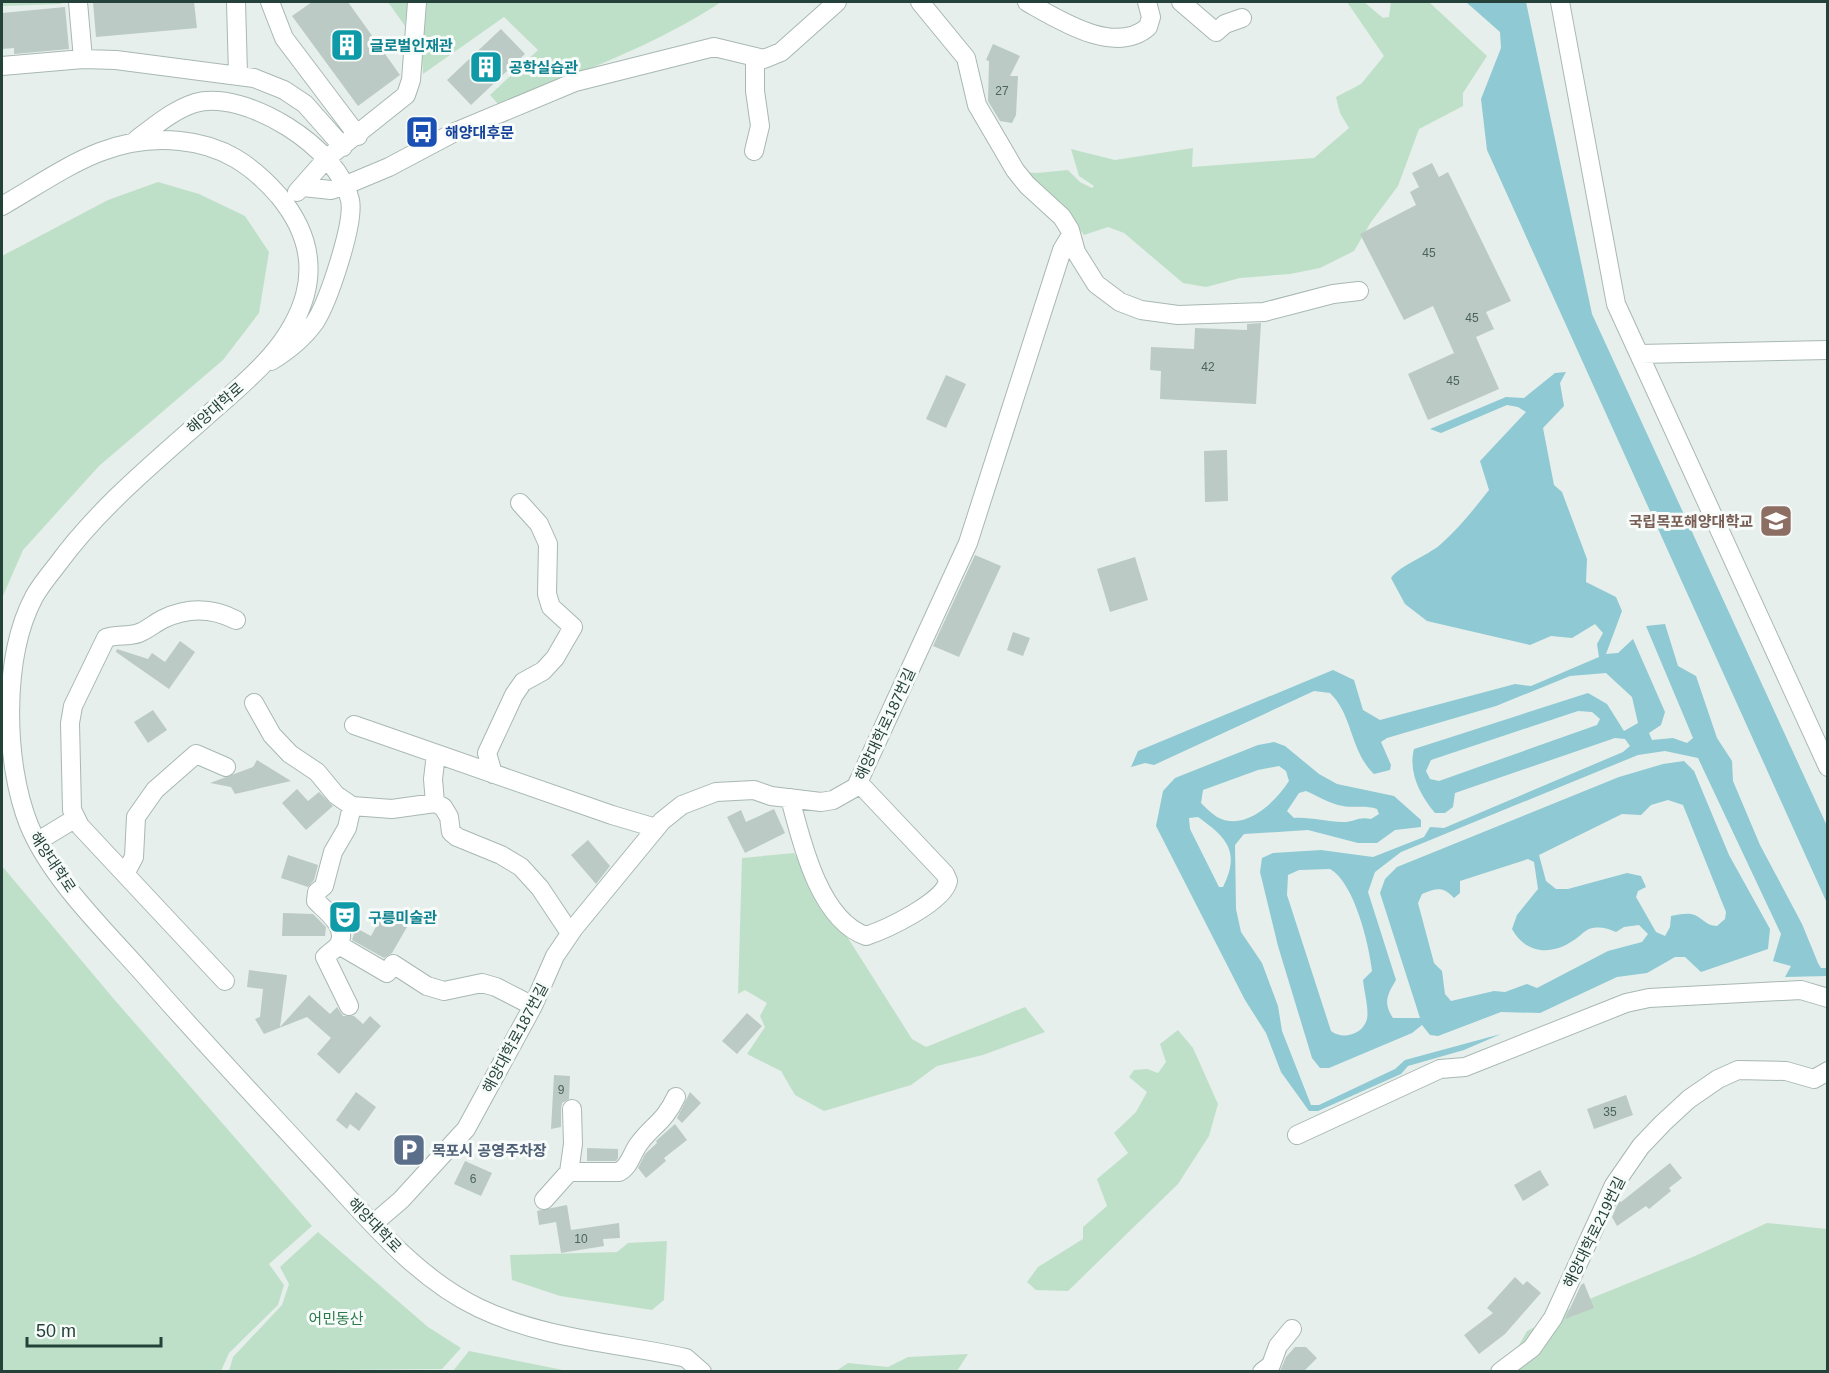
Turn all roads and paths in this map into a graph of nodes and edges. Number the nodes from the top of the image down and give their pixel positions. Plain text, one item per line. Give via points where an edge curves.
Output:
1 (78, 2) edge
2 (237, 2) edge
3 (270, 2) edge
4 (417, 2) edge
5 (837, 2) edge
6 (920, 2) edge
7 (1027, 2) edge
8 (1147, 2) edge
9 (1181, 2) edge
10 (1560, 2) edge
11 (1242, 18) dead end
12 (755, 58) junction
13 (82, 59) junction
14 (2, 66) edge
15 (238, 75) junction
16 (358, 136) junction
17 (137, 139) junction
18 (343, 147) junction
19 (754, 151) dead end
20 (327, 159) junction
21 (346, 185) junction
22 (303, 187) junction
23 (285, 203) junction
24 (2, 206) edge
25 (1071, 235) junction
26 (1359, 291) dead end
27 (1827, 350) edge
28 (1639, 354) junction
29 (262, 367) junction
30 (520, 502) dead end
31 (236, 621) dead end
32 (254, 703) dead end
33 (354, 725) dead end
34 (436, 754) junction
35 (226, 767) dead end
36 (1827, 767) edge
37 (493, 774) junction
38 (858, 782) junction
39 (790, 798) junction
40 (435, 803) junction
41 (352, 806) junction
42 (75, 818) junction
43 (656, 828) junction
44 (38, 841) junction
45 (125, 874) junction
46 (570, 933) junction
47 (339, 945) junction
48 (225, 981) dead end
49 (1827, 998) edge
50 (349, 1006) dead end
51 (533, 1006) junction
52 (1827, 1071) edge
53 (676, 1098) dead end
54 (572, 1109) dead end
55 (1297, 1135) dead end
56 (569, 1172) junction
57 (544, 1200) dead end
58 (373, 1224) junction
59 (1292, 1329) dead end
60 (702, 1371) edge
61 (1262, 1371) edge
62 (1500, 1371) edge

1 - 13 street
2 - 15 street
3 - 16 street via 284,38
4 - 16 street via 411,80 406,95
5 - 12 street via 781,51 764,59
6 - 25 street via 966,58 977,105 1015,170 1062,217
7 - 8 street via 1067,24 1126,39 1148,27 1151,17
9 - 11 street via 1216,32
10 - 28 street via 1616,304
12 - 19 street via 760,126
12 - 21 street via 714,47 575,82 455,132
13 - 14 street
13 - 15 street
15 - 18 street via 284,90 305,104
16 - 18 street
17 - 20 street via 171,114 196,103 226,100 264,114 307,141
17 - 23 street, 해양대학로 via 186,141 220,149 261,176
17 - 24 street, 해양대학로 via 90,155
18 - 20 street
20 - 21 street
20 - 22 street
21 - 22 street via 331,190
21 - 29 street via 351,202 344,250 316,320 293,348
22 - 23 street
23 - 29 street, 해양대학로 via 304,238 310,272 292,328
25 - 26 street via 1076,252 1096,284 1120,302 1142,310 1178,315 1264,312
25 - 38 street, 해양대학로187번길 via 1062,250 968,543
27 - 28 street
28 - 36 street
29 - 44 street, 해양대학로 via 124,489 77,537 33,597 15,652 12,750 18,796
30 - 37 street via 539,524 548,544 547,594 551,607 573,627 555,658 543,671 523,682 514,694 487,753
31 - 42 street via 218,610 190,611 165,618 138,633 106,638 73,706 70,723
32 - 41 street via 290,754 317,772 336,795
33 - 34 street
34 - 37 street
34 - 40 street
35 - 45 street via 196,754 155,790 136,817 134,857
37 - 43 street
38 - 39 street, 해양대학로187번길 via 833,800
38 - 39 street via 948,881 942,894 885,929 866,936 845,925 809,868
39 - 43 street, 해양대학로187번길 via 754,790 716,792 682,805
40 - 41 street via 393,809
40 - 46 street via 443,807 451,832 457,837 521,867
41 - 47 street via 347,828 333,852 316,902 337,922
42 - 44 street
42 - 45 street
43 - 46 street, 해양대학로187번길
44 - 58 street, 해양대학로 via 81,902
45 - 48 street
46 - 51 street, 해양대학로187번길
47 - 50 street via 325,957
47 - 51 street via 387,973 393,964 428,986 444,991 482,983
49 - 55 street via 1801,990 1649,998 1626,1003 1465,1067 1440,1069
51 - 58 street, 해양대학로187번길 via 466,1129 401,1200
52 - 62 street, 해양대학로219번길 via 1814,1079 1786,1071 1738,1070 1708,1086 1663,1123 1614,1185 1553,1318 1532,1348
53 - 56 street via 668,1116 639,1144 626,1168 619,1172
54 - 56 street
56 - 57 street
58 - 60 street, 해양대학로 via 434,1280 477,1308 551,1334 686,1358
59 - 61 street via 1278,1346 1271,1365

